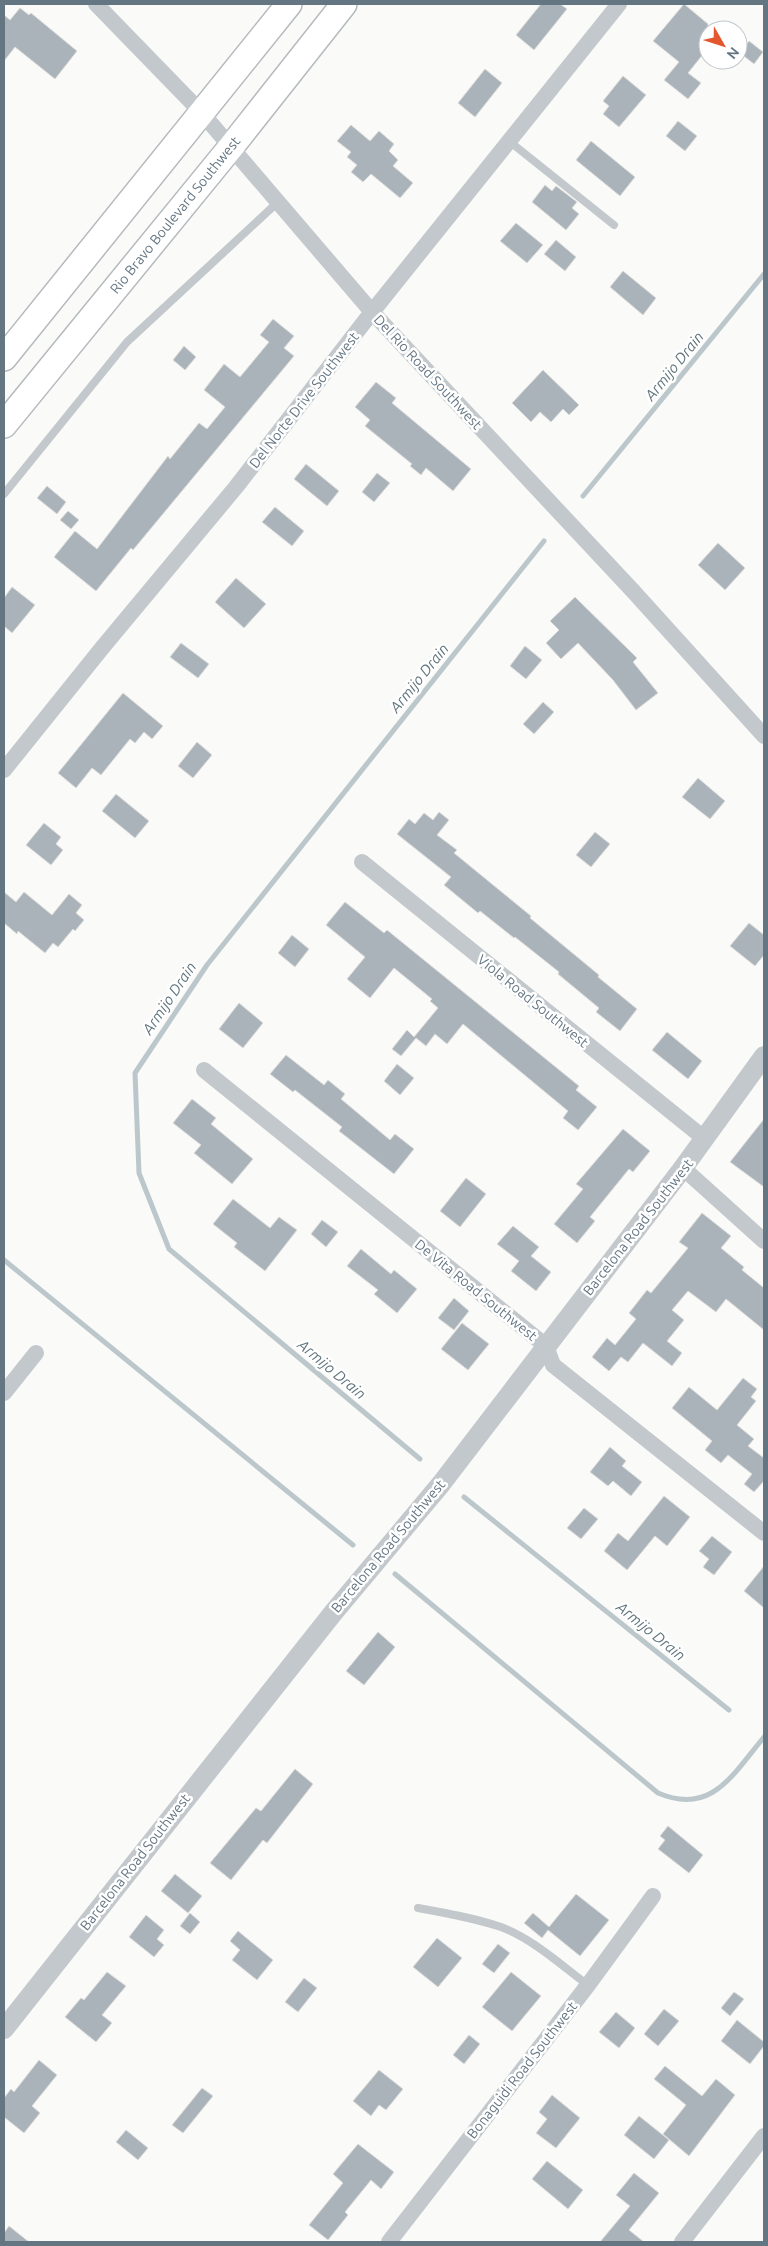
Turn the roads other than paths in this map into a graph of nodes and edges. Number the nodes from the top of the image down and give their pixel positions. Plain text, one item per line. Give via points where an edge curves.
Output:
1 (96, 4) edge
2 (289, 4) edge
3 (344, 4) edge
4 (619, 4) edge
5 (201, 112) junction
6 (509, 140) junction
7 (231, 147) junction
8 (278, 202) junction
9 (614, 224) dead end
10 (372, 312) junction
11 (4, 358) edge
12 (4, 425) edge
13 (4, 494) edge
14 (764, 736) edge
15 (4, 770) edge
16 (362, 862) dead end
17 (764, 1056) edge
18 (204, 1070) dead end
19 (705, 1139) junction
20 (683, 1168) junction
21 (764, 1241) edge
22 (546, 1346) junction
23 (36, 1353) dead end
24 (4, 1393) edge
25 (764, 1533) edge
26 (653, 1896) dead end
27 (418, 1908) dead end
28 (588, 1985) junction
29 (4, 2028) edge
30 (764, 2136) edge
31 (389, 2242) edge
32 (682, 2242) edge

1 - 5 street, Del Rio Road Southwest
2 - 5 main road
3 - 7 main road, Rio Bravo Boulevard Southwest
4 - 6 street, Del Norte Drive Southwest
5 - 7 street, Del Rio Road Southwest
5 - 11 main road
6 - 9 lane
6 - 10 street, Del Norte Drive Southwest
7 - 8 street, Del Rio Road Southwest
7 - 12 main road, Rio Bravo Boulevard Southwest
8 - 10 street, Del Rio Road Southwest
8 - 13 lane via 127,342
10 - 14 street, Del Rio Road Southwest
10 - 15 street, Del Norte Drive Southwest via 236,487
16 - 19 street, Viola Road Southwest
17 - 19 street, Barcelona Road Southwest
18 - 22 street, De Vita Road Southwest
19 - 20 street, Barcelona Road Southwest
20 - 21 street
20 - 22 street, Barcelona Road Southwest
22 - 25 street, De Vita Road Southwest via 554,1365
22 - 29 street, Barcelona Road Southwest via 440,1484 326,1620
23 - 24 street
26 - 28 street, Bonaguidi Road Southwest
27 - 28 lane via 502,1928 527,1941
28 - 31 street, Bonaguidi Road Southwest
30 - 32 street

